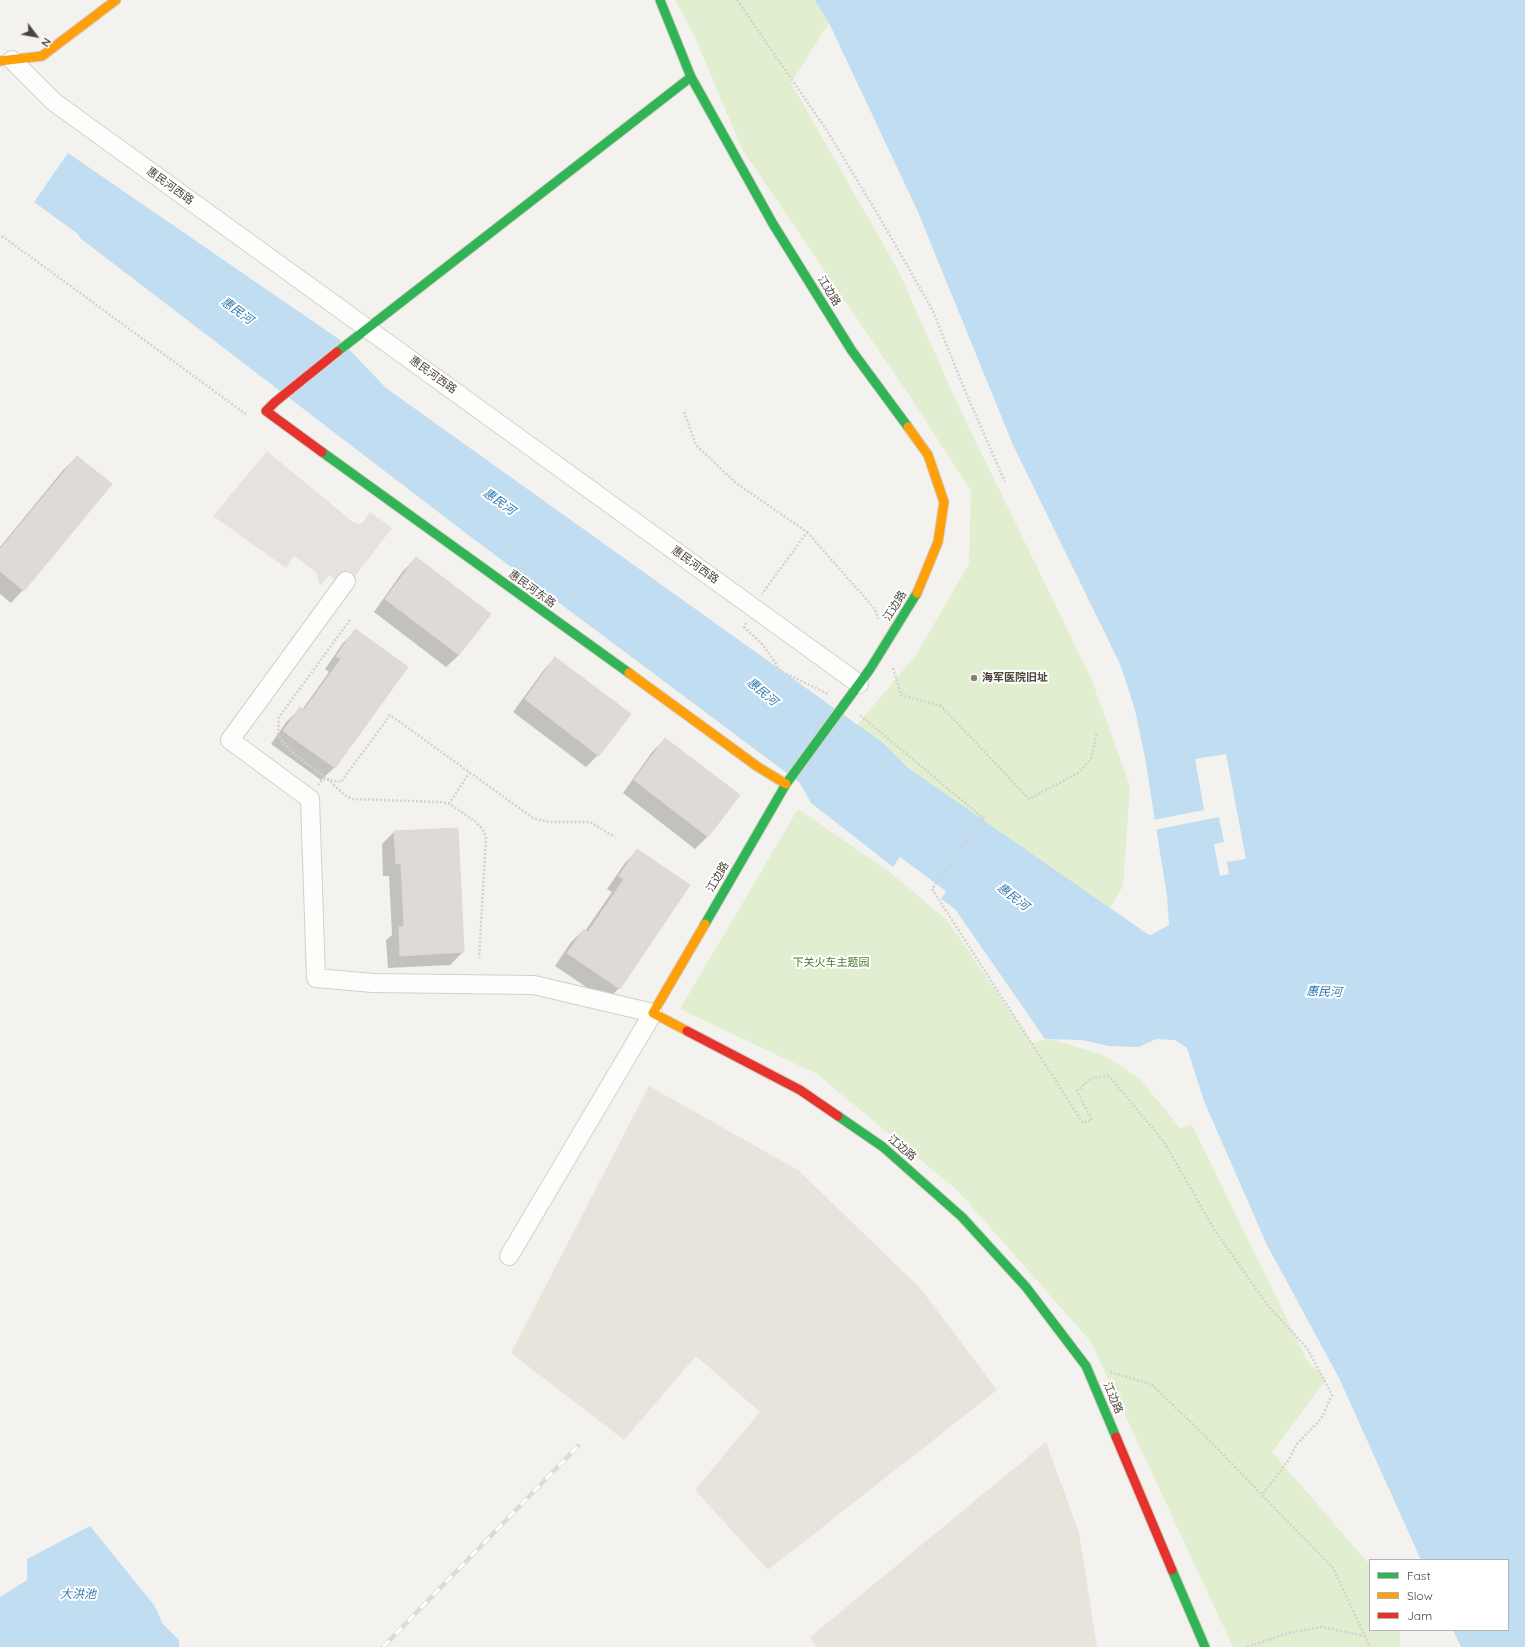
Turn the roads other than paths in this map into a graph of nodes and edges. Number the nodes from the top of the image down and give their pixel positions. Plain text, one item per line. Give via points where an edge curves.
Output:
1 (116, 0) edge
2 (660, 0) edge
3 (6, 61) edge
4 (691, 77) junction
5 (364, 331) junction
6 (346, 581) dead end
7 (859, 684) dead end
8 (786, 784) junction
9 (653, 1013) junction
10 (509, 1256) dead end
11 (1205, 1647) edge

1 - 3 street via 42,56
2 - 4 street, 江边路
3 - 5 street, 惠民河西路 via 54,102
4 - 5 street
4 - 8 street, 江边路 via 773,224 852,351 928,455 944,502 938,542 920,588 870,669
5 - 7 street, 惠民河西路
5 - 8 street, 惠民河东路 via 266,411 758,767
6 - 9 street via 230,740 310,799 316,978 373,984 534,985
8 - 9 street, 江边路
9 - 10 street
9 - 11 street, 江边路 via 800,1090 883,1147 962,1217 1026,1287 1086,1366

